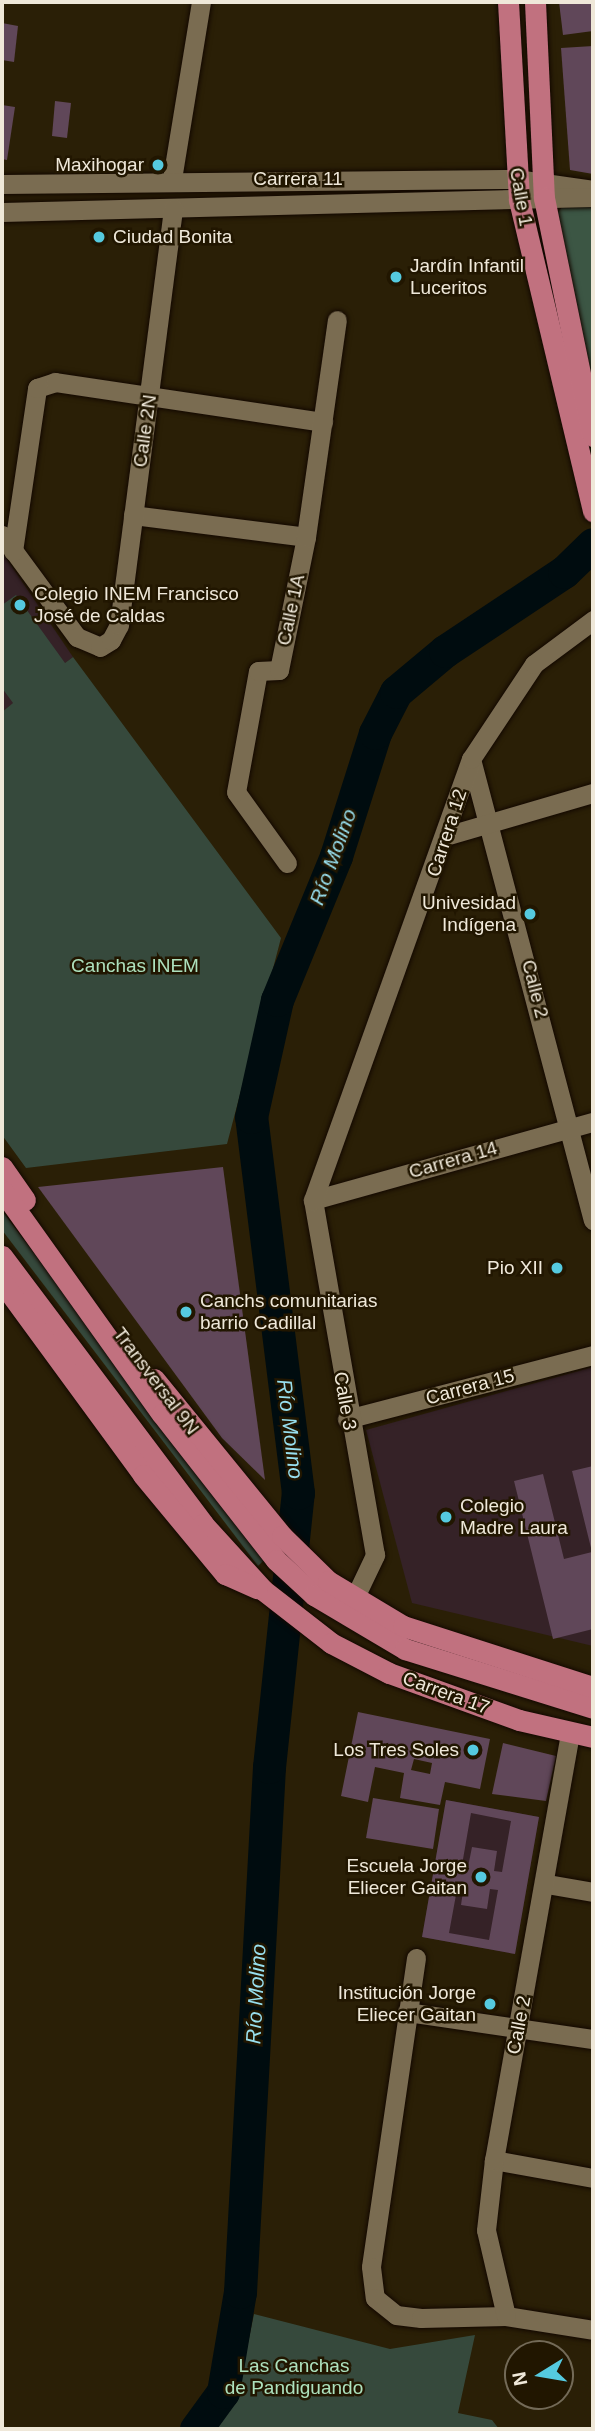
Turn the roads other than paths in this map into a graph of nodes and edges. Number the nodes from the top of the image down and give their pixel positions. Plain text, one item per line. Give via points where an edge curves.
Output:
1 (201, 2) edge
2 (508, 2) edge
3 (535, 2) edge
4 (172, 179) junction
5 (516, 179) junction
6 (2, 184) edge
7 (543, 189) junction
8 (593, 190) edge
9 (593, 197) edge
10 (519, 200) junction
11 (173, 208) junction
12 (2, 212) edge
13 (337, 320) dead end
14 (149, 401) junction
15 (323, 422) junction
16 (593, 436) edge
17 (592, 507) edge
18 (133, 515) junction
19 (306, 537) junction
20 (7, 543) edge
21 (593, 620) edge
22 (471, 759) junction
23 (593, 793) edge
24 (492, 820) junction
25 (449, 835) junction
26 (288, 863) dead end
27 (593, 1122) edge
28 (571, 1127) junction
29 (2, 1167) edge
30 (2, 1190) edge
31 (313, 1200) junction
32 (593, 1220) edge
33 (2, 1256) edge
34 (2, 1282) edge
35 (96, 1301) junction
36 (106, 1335) junction
37 (593, 1355) edge
38 (347, 1419) junction
39 (321, 1588) junction
40 (263, 1590) junction
41 (355, 1597) junction
42 (593, 1687) edge
43 (593, 1709) edge
44 (570, 1734) junction
45 (593, 1737) edge
46 (593, 1746) edge
47 (547, 1884) junction
48 (593, 1892) edge
49 (416, 1958) dead end
50 (407, 2012) junction
51 (519, 2025) junction
52 (593, 2039) edge
53 (494, 2160) junction
54 (593, 2178) edge
55 (506, 2316) junction
56 (593, 2330) edge

1 - 4 street
2 - 5 main road, Calle 1
3 - 7 main road, Calle 1
4 - 5 street, Carrera 11
4 - 6 street, Carrera 11
5 - 7 street, Carrera 11
5 - 10 main road, Calle 1
7 - 8 street, Carrera 11
7 - 9 street, Carrera 11
7 - 10 street, Carrera 11
7 - 16 main road, Calle 1
10 - 11 street, Carrera 11
10 - 17 main road, Calle 1
11 - 12 street, Carrera 11
11 - 14 street, Calle 2N
13 - 15 street, Calle 1A
14 - 15 street
14 - 18 street, Calle 2N
14 - 20 street via 55,382 37,388
15 - 19 street, Calle 1A
18 - 19 street
18 - 20 street, Calle 2N via 119,625 100,647 77,637
19 - 26 street, Calle 1A via 279,670 258,671 236,792
21 - 22 street, Carrera 12 via 534,664
22 - 24 street, Calle 2
22 - 25 street, Carrera 12
23 - 24 street
24 - 25 street
24 - 28 street, Calle 2
25 - 31 street, Carrera 12
27 - 28 street, Carrera 14
28 - 31 street, Carrera 14
28 - 32 street, Calle 2
29 - 35 main road, Transversal 9N
30 - 36 main road, Transversal 9N
31 - 38 street, Calle 3
33 - 40 main road via 203,1524
34 - 40 main road via 143,1475 225,1574
35 - 36 main road
35 - 39 main road, Transversal 9N
36 - 39 main road, Transversal 9N via 276,1560
37 - 38 street, Carrera 15
38 - 41 street, Calle 3 via 375,1555
39 - 41 main road
39 - 43 main road, Carrera 17 via 405,1649
40 - 44 main road, Carrera 17 via 308,1625 389,1673
41 - 42 main road via 403,1626
44 - 45 main road, Carrera 17
44 - 46 main road
44 - 47 street, Calle 2
47 - 48 street
47 - 51 street, Calle 2
49 - 50 street
50 - 51 street
50 - 55 street via 371,2267 375,2298 396,2315
51 - 52 street
51 - 53 street, Calle 2
53 - 54 street
53 - 55 street, Calle 2 via 486,2230
55 - 56 street

